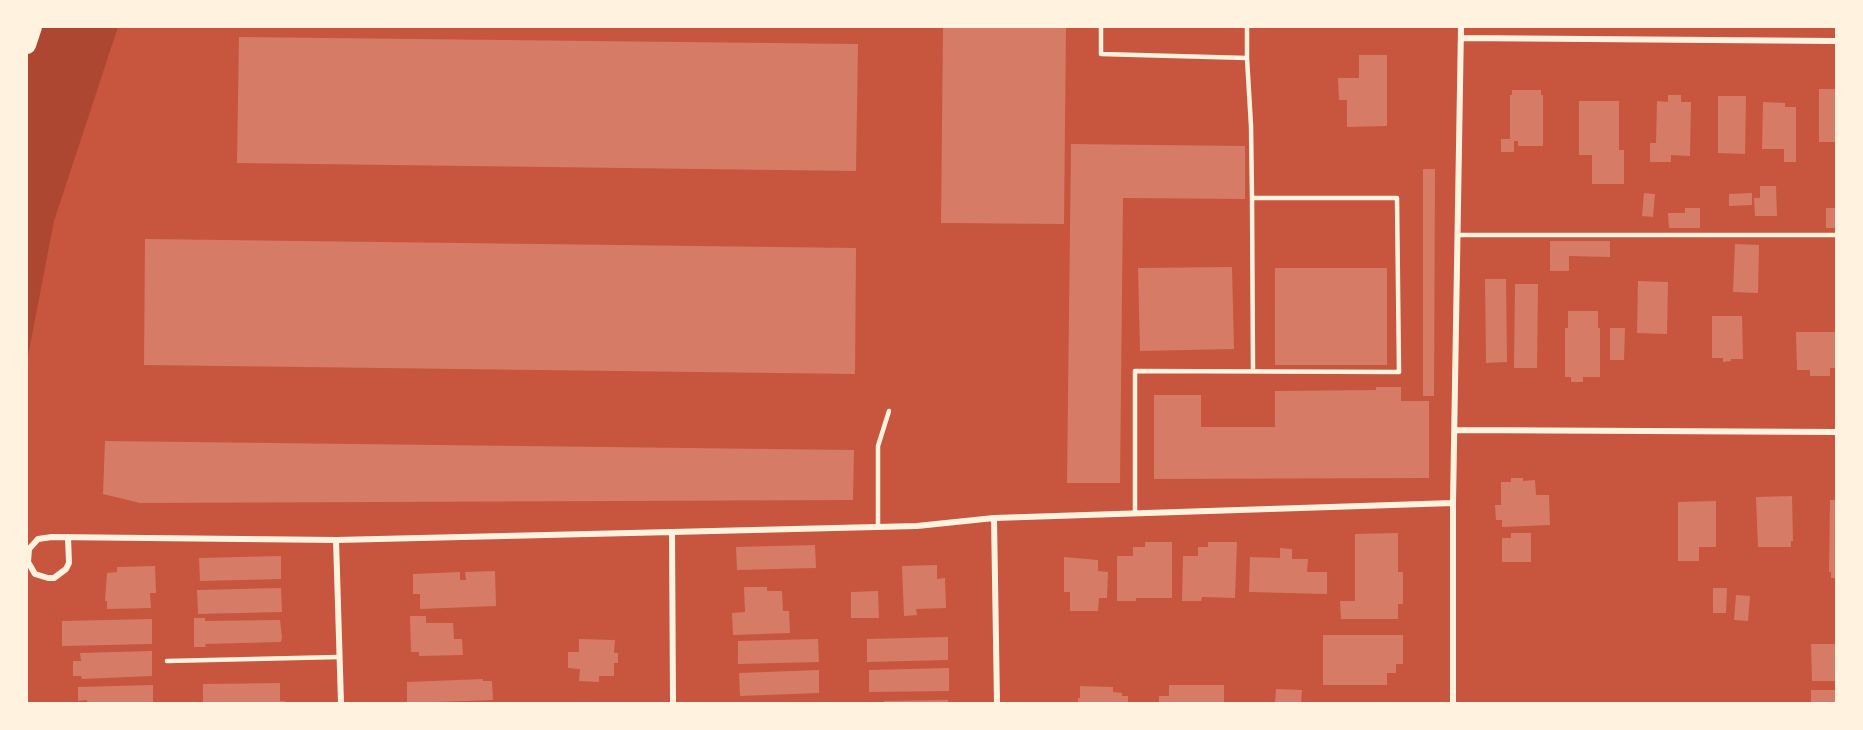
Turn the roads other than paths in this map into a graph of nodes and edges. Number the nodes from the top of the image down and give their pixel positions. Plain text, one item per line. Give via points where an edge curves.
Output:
1 (33, 27) edge
2 (1101, 27) edge
3 (1247, 27) edge
4 (1461, 27) edge
5 (1461, 38) junction
6 (1836, 41) edge
7 (27, 45) edge
8 (1247, 58) junction
9 (1251, 198) junction
10 (1458, 235) junction
11 (1836, 235) edge
12 (1253, 371) junction
13 (890, 411) dead end
14 (1455, 430) junction
15 (1836, 432) edge
16 (1453, 502) junction
17 (1135, 513) junction
18 (994, 518) junction
19 (878, 527) junction
20 (672, 532) junction
21 (68, 537) junction
22 (336, 540) junction
23 (339, 657) junction
24 (167, 661) dead end
25 (341, 703) edge
26 (673, 703) edge
27 (997, 703) edge
28 (1453, 703) edge

1 - 7 highway
2 - 8 lane via 1101,54
3 - 8 lane
4 - 5 street
5 - 6 street
5 - 10 street
8 - 9 lane
9 - 12 lane
9 - 12 lane via 1397,198 1399,372
10 - 11 lane
10 - 14 street
12 - 17 lane via 1135,371
13 - 19 lane via 878,446
14 - 15 street
14 - 16 street
16 - 17 street
16 - 28 street
17 - 18 street
18 - 19 street
18 - 27 street
19 - 20 street
20 - 22 street
20 - 26 street
21 - 21 street via 66,569 54,578 36,574 28,556 33,543 45,537
21 - 22 street
22 - 23 street
23 - 24 lane
23 - 25 street

